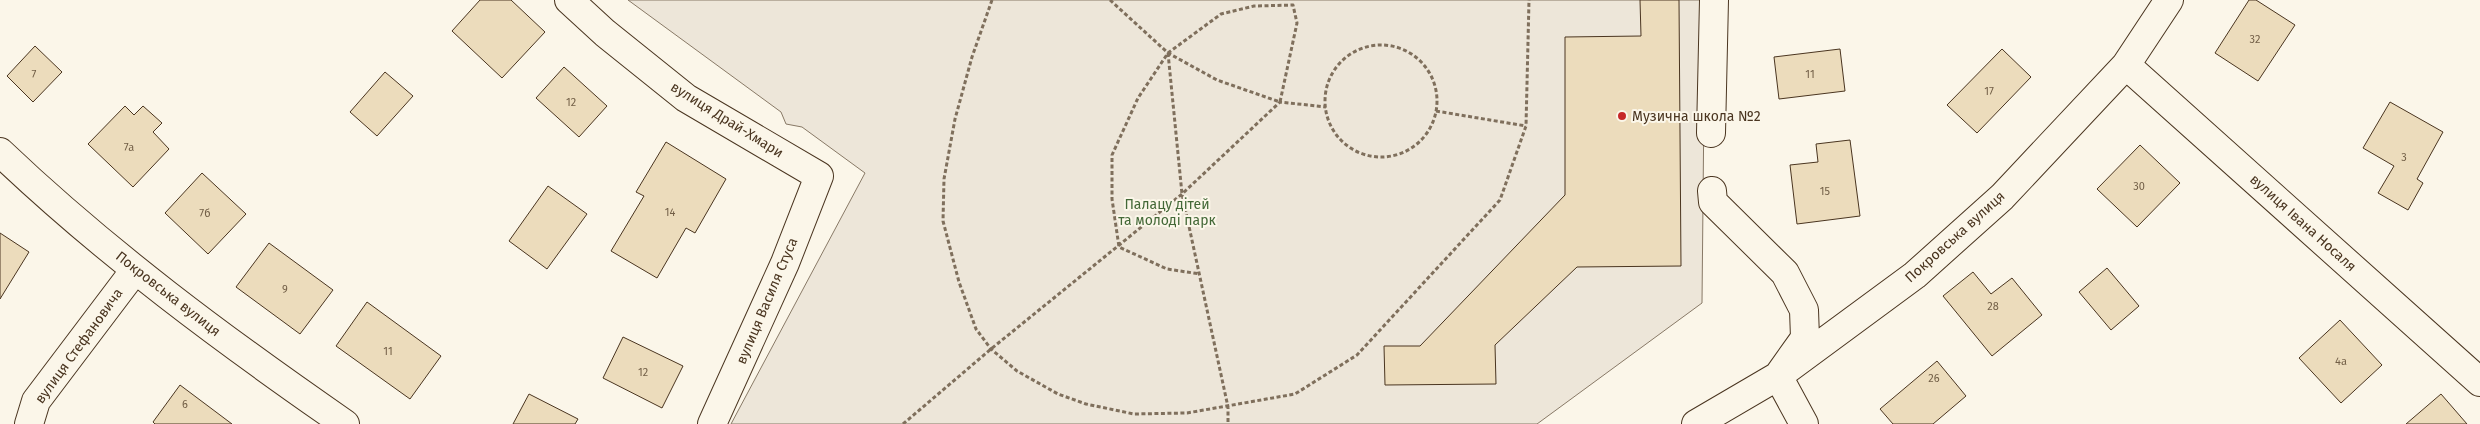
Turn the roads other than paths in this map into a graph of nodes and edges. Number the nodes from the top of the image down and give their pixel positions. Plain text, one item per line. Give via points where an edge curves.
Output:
1 (569, 0) edge
2 (1714, 0) edge
3 (2169, 0) edge
4 (2126, 65) junction
5 (1711, 133) dead end
6 (0, 152) edge
7 (819, 176) joint
8 (1712, 191) dead end
9 (135, 270) junction
10 (1778, 376) junction
11 (2480, 382) edge
12 (29, 424) edge
13 (345, 424) edge
14 (712, 424) edge
15 (1696, 424) edge
16 (1804, 424) edge

1 - 7 street, вулиця Драй-Хмари via 686,98
2 - 5 street
3 - 4 street, Покровська вулиця
4 - 10 street, Покровська вулиця via 2002,196 1915,275
4 - 11 street, вулиця Івана Носаля
6 - 9 street, Покровська вулиця
7 - 14 street, вулиця Василя Стуса via 785,263
8 - 10 street via 1713,202 1785,273 1804,310 1805,338
9 - 12 street, вулиця Стефановича via 36,401
9 - 13 street, Покровська вулиця via 247,356
10 - 15 street, Покровська вулиця
10 - 16 street

